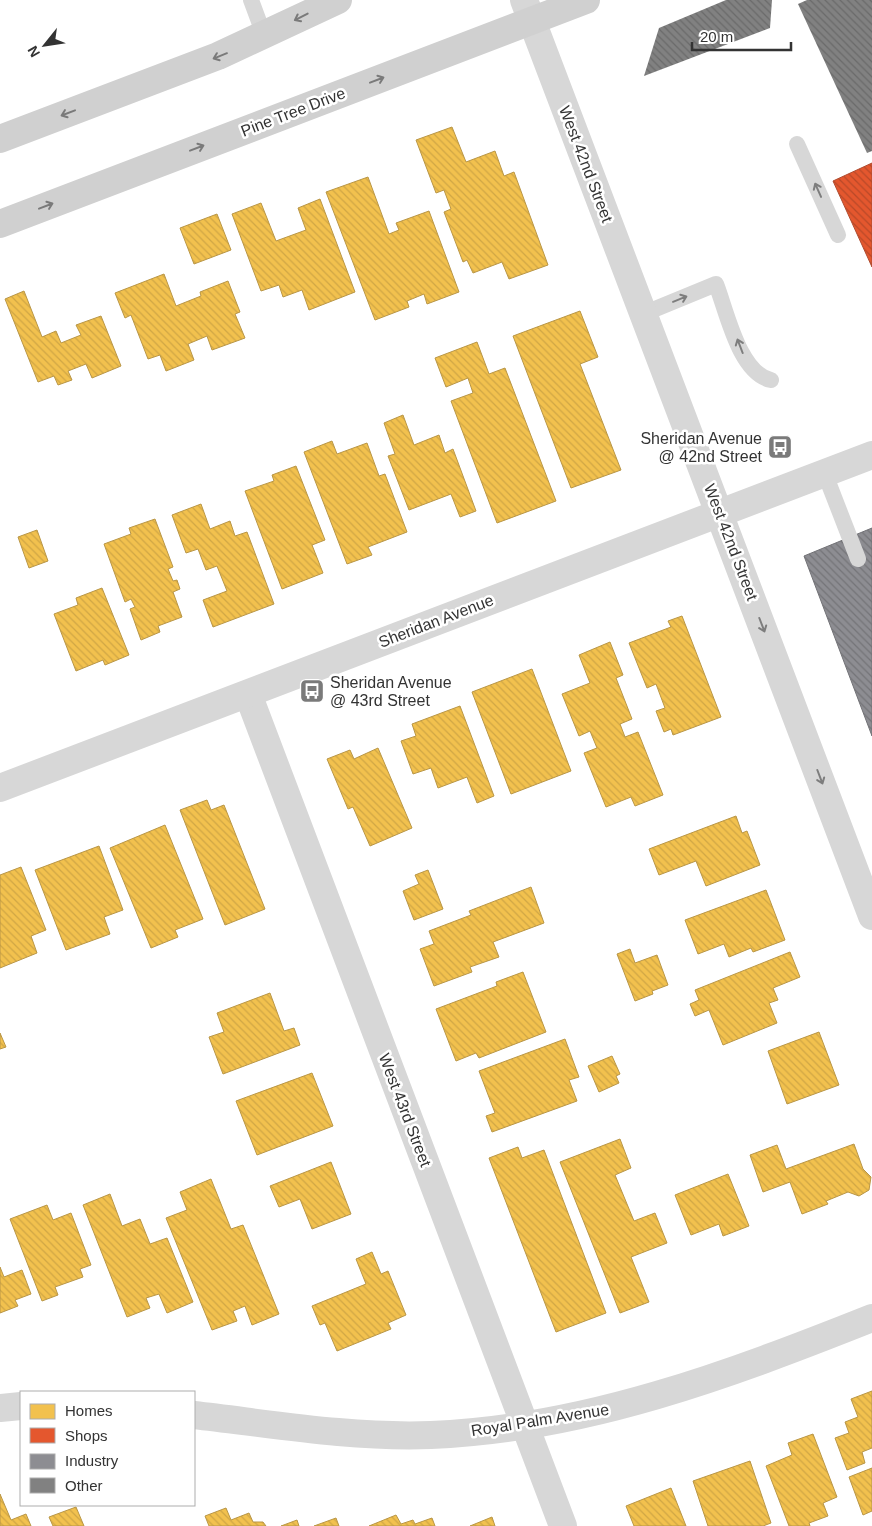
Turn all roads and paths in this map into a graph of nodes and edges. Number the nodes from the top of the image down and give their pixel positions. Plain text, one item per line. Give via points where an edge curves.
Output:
1 (251, 0) edge
2 (338, 0) edge
3 (586, 0) edge
4 (528, 11) edge
5 (264, 35) junction
6 (0, 139) edge
7 (797, 144) dead end
8 (0, 224) edge
9 (838, 234) dead end
10 (643, 314) junction
11 (771, 380) dead end
12 (872, 455) edge
13 (825, 474) junction
14 (720, 514) junction
15 (858, 559) dead end
16 (248, 694) junction
17 (0, 788) edge
18 (872, 916) edge
19 (872, 1318) edge
20 (20, 1406) edge
21 (0, 1408) edge
22 (195, 1415) edge
23 (524, 1424) junction
24 (563, 1526) edge

1 - 5 lane
2 -> 5 main road
3 - 4 main road, Pine Tree Drive
8 -> 4 main road, Pine Tree Drive
4 - 10 street, West 42nd Street
5 -> 6 main road via 218,56
9 -> 7 lane
10 - 11 lane via 716,284 745,360 756,374
10 - 14 street, West 42nd Street
12 - 13 street, Sheridan Avenue
13 - 14 street, Sheridan Avenue
13 - 15 lane
14 - 16 street, Sheridan Avenue
14 -> 18 street, West 42nd Street
16 - 17 street, Sheridan Avenue
16 - 23 street, West 43rd Street
19 - 23 street, Royal Palm Avenue via 744,1366 646,1398 606,1410
20 - 21 street
22 - 23 street, Royal Palm Avenue via 395,1436
23 - 24 street, West 43rd Street

